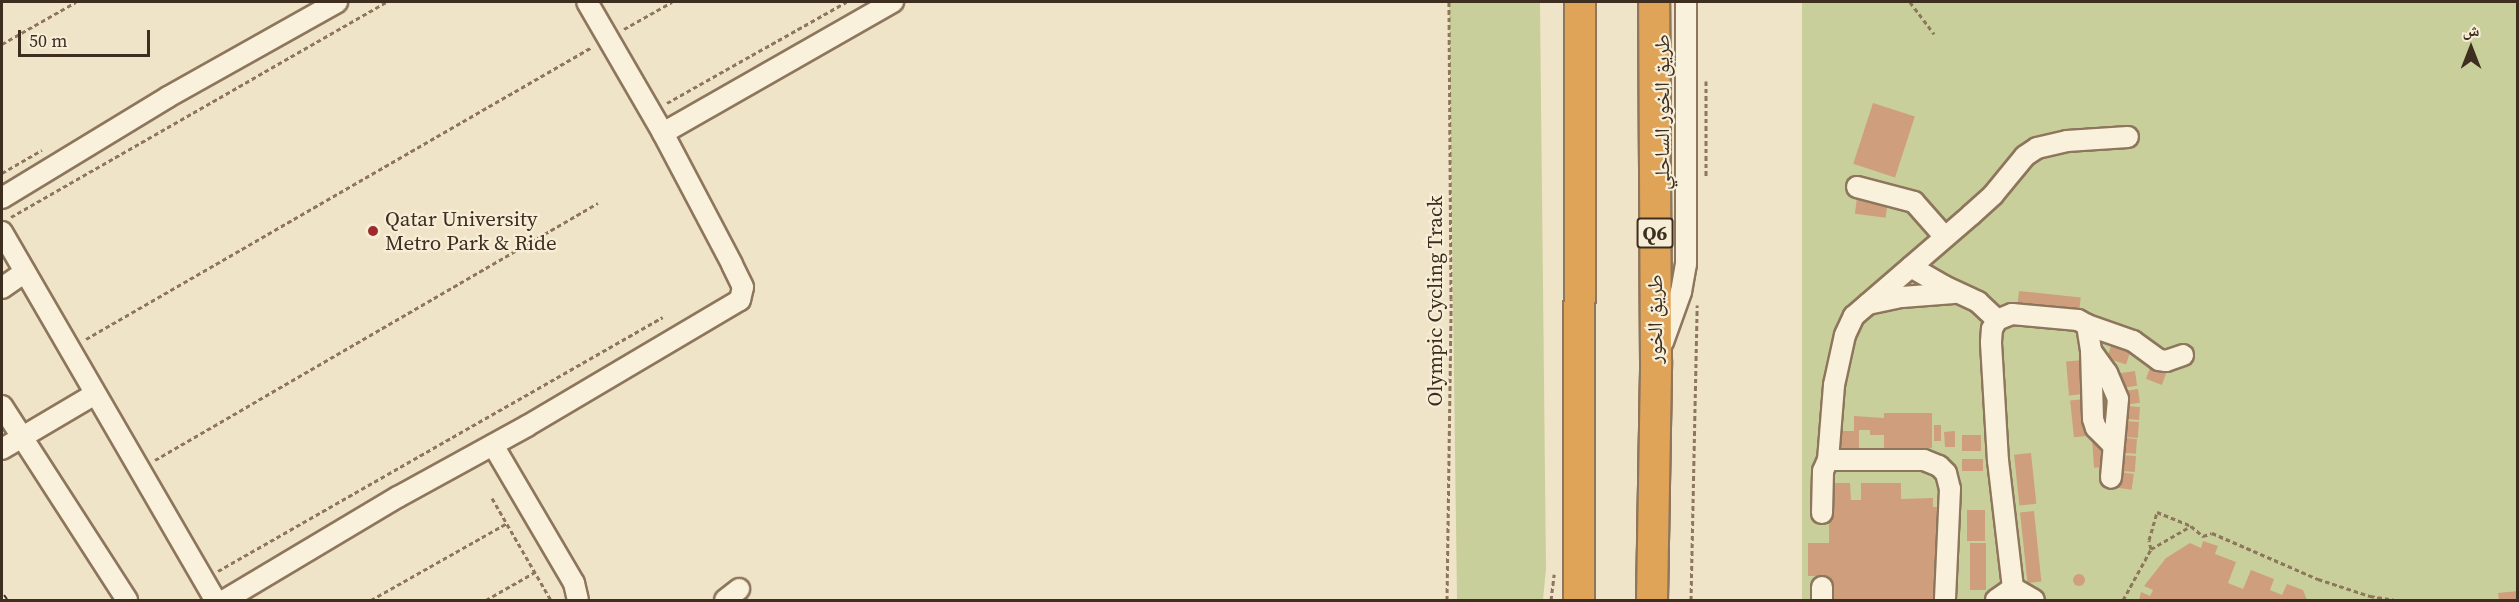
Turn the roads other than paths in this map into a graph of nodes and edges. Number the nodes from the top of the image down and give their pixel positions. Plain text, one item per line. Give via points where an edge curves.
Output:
1 (337, 2) edge
2 (587, 2) edge
3 (893, 2) edge
4 (1580, 2) edge
5 (1654, 2) edge
6 (1686, 2) edge
7 (663, 133) junction
8 (2128, 137) dead end
9 (1857, 187) dead end
10 (2, 198) edge
11 (2, 232) edge
12 (1944, 236) junction
13 (1911, 267) junction
14 (25, 272) junction
15 (2, 288) edge
16 (1958, 293) junction
17 (1865, 305) junction
18 (1997, 320) junction
19 (2087, 325) junction
20 (2183, 355) dead end
21 (1656, 361) junction
22 (95, 394) junction
23 (2, 406) edge
24 (21, 438) junction
25 (493, 445) junction
26 (2, 448) edge
27 (1828, 460) junction
28 (2111, 478) dead end
29 (1822, 513) dead end
30 (2013, 588) junction
31 (576, 592) edge
32 (1657, 592) edge
33 (127, 600) edge
34 (215, 600) edge
35 (225, 600) edge
36 (1579, 600) edge
37 (1945, 600) edge
38 (1996, 600) edge
39 (2034, 600) edge

1 - 10 street via 168,97
2 - 7 street
3 - 7 street
4 - 36 highway
5 - 21 highway, طريق الخور / Q6
6 - 21 street, طريق الخور الساحلي via 1686,264 1681,292
7 - 25 street via 744,294 735,305
8 - 12 street via 2067,141 2037,148 2025,156 1993,195
9 - 12 street via 1914,202
11 - 14 street
12 - 13 street
13 - 16 street
13 - 17 street
14 - 15 street
14 - 22 street
16 - 17 street via 1902,297
16 - 18 street via 1978,302
17 - 27 street via 1854,316 1845,335 1838,363
18 - 19 street via 2012,314 2078,320
18 - 30 street via 1991,342 1998,461
19 - 20 street via 2133,341 2159,360
19 - 28 street via 2092,419 2113,445
21 - 32 highway, طريق الخور / Q6
22 - 24 street
22 - 34 street
23 - 24 street
24 - 26 street
24 - 33 street
25 - 31 street
25 - 35 street
27 - 29 street via 1823,471
27 - 37 street via 1924,460 1946,473 1950,489
30 - 38 street
30 - 39 street

